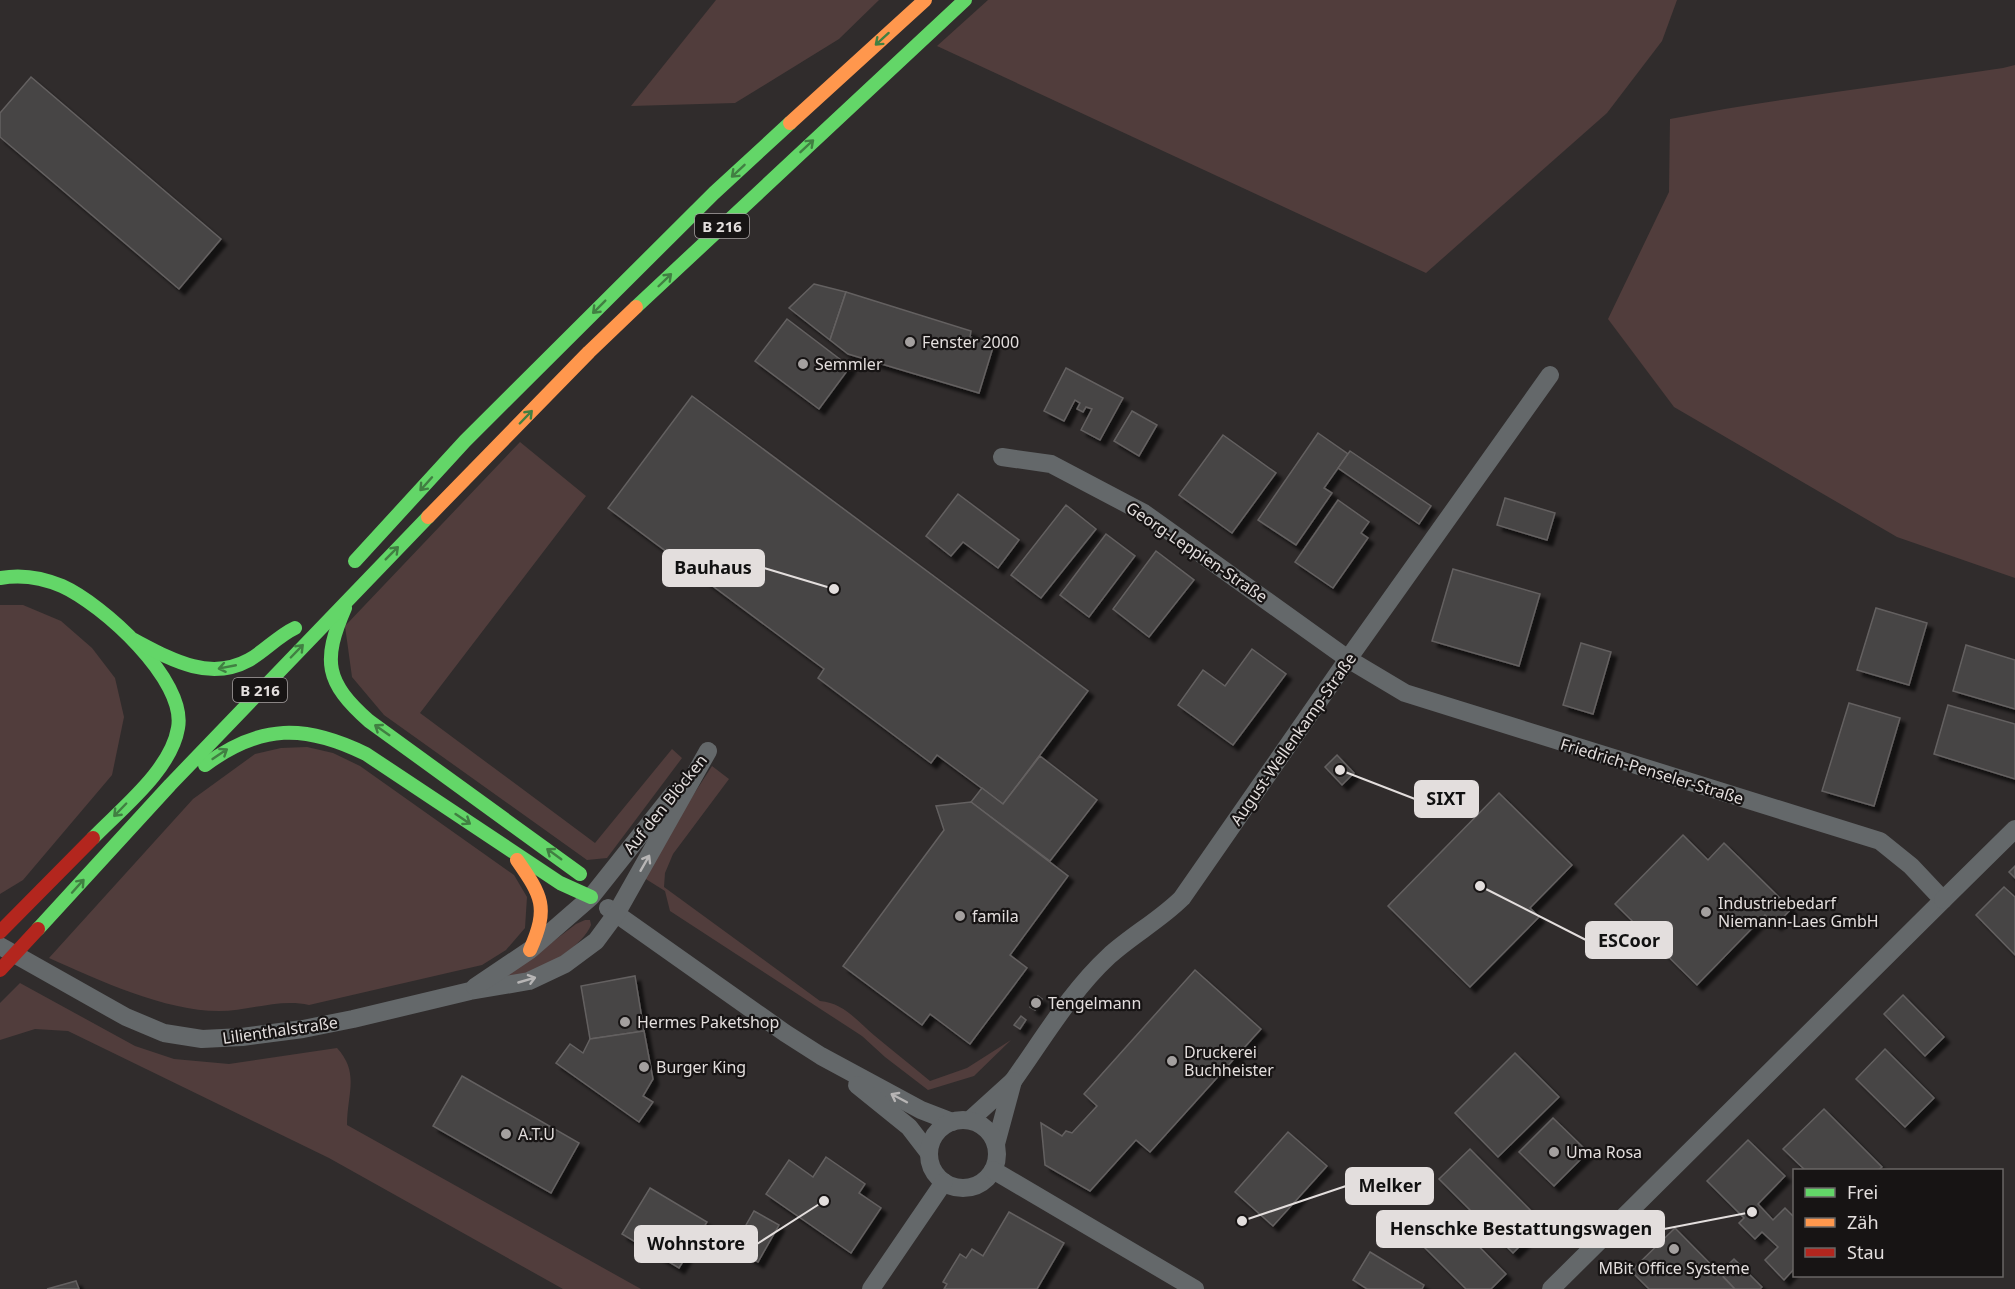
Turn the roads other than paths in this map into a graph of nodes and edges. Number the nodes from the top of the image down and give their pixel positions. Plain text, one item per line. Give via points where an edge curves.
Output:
1 (925, 0) edge
2 (965, 0) edge
3 (1550, 375) dead end
4 (1002, 457) dead end
5 (349, 568) dead end
6 (0, 578) edge
7 (351, 595) junction
8 (134, 640) junction
9 (1348, 659) junction
10 (251, 674) dead end
11 (191, 737) dead end
12 (161, 768) junction
13 (170, 785) junction
14 (2015, 829) edge
15 (512, 851) junction
16 (591, 897) junction
17 (1943, 900) junction
18 (616, 914) junction
19 (0, 932) edge
20 (0, 946) edge
21 (530, 950) junction
22 (0, 970) edge
23 (470, 991) junction
24 (821, 1056) junction
25 (1013, 1081) junction
26 (961, 1121) junction
27 (996, 1144) junction
28 (929, 1153) junction
29 (993, 1170) junction
30 (944, 1182) junction
31 (871, 1289) edge
32 (1195, 1289) edge
33 (1551, 1289) edge

1 -> 5 main road, B 216 via 706,201 465,441
7 -> 2 main road, B 216 via 589,352
3 - 9 street, August-Wellenkamp-Straße
4 - 9 street, Georg-Leppien-Straße via 1051,464 1144,513
6 - 8 main road via 22,575 61,585 93,604
13 -> 7 main road, B 216
16 -> 7 main road via 578,871 369,721 342,694 330,670 330,649
10 -> 8 main road, B 216 via 298,623 248,660 227,669 186,666
8 - 12 main road via 177,703 176,738
9 - 17 street, Friedrich-Penseler-Straße via 1405,693 1880,841
9 - 25 street, August-Wellenkamp-Straße via 1182,898 1168,913 1110,954 1091,974
11 - 12 main road
12 -> 19 main road
13 -> 15 main road via 249,739 278,732 308,733 366,754
22 -> 13 main road, B 216, bridge
14 - 17 street
15 - 16 main road via 560,883
15 - 21 main road via 536,887 539,902 538,933
16 - 18 street
18 -> 16 street, Auf den Blöcken via 708,751
16 - 21 street, Lilienthalstraße
17 - 33 street
23 -> 18 street, Lilienthalstraße via 529,981 565,964 596,941
18 - 24 street
20 - 23 street, Lilienthalstraße via 126,1017 164,1033 202,1039 303,1029
21 - 23 street, Lilienthalstraße
26 -> 24 street via 921,1110
24 - 28 street via 909,1127
25 - 26 street, August-Wellenkamp-Straße
25 - 27 street, August-Wellenkamp-Straße
26 - 27 street via 981,1125
26 - 28 street via 943,1126
27 - 29 street
28 - 30 street via 936,1174
29 - 30 street via 986,1179 966,1188
29 - 32 street
30 - 31 street

